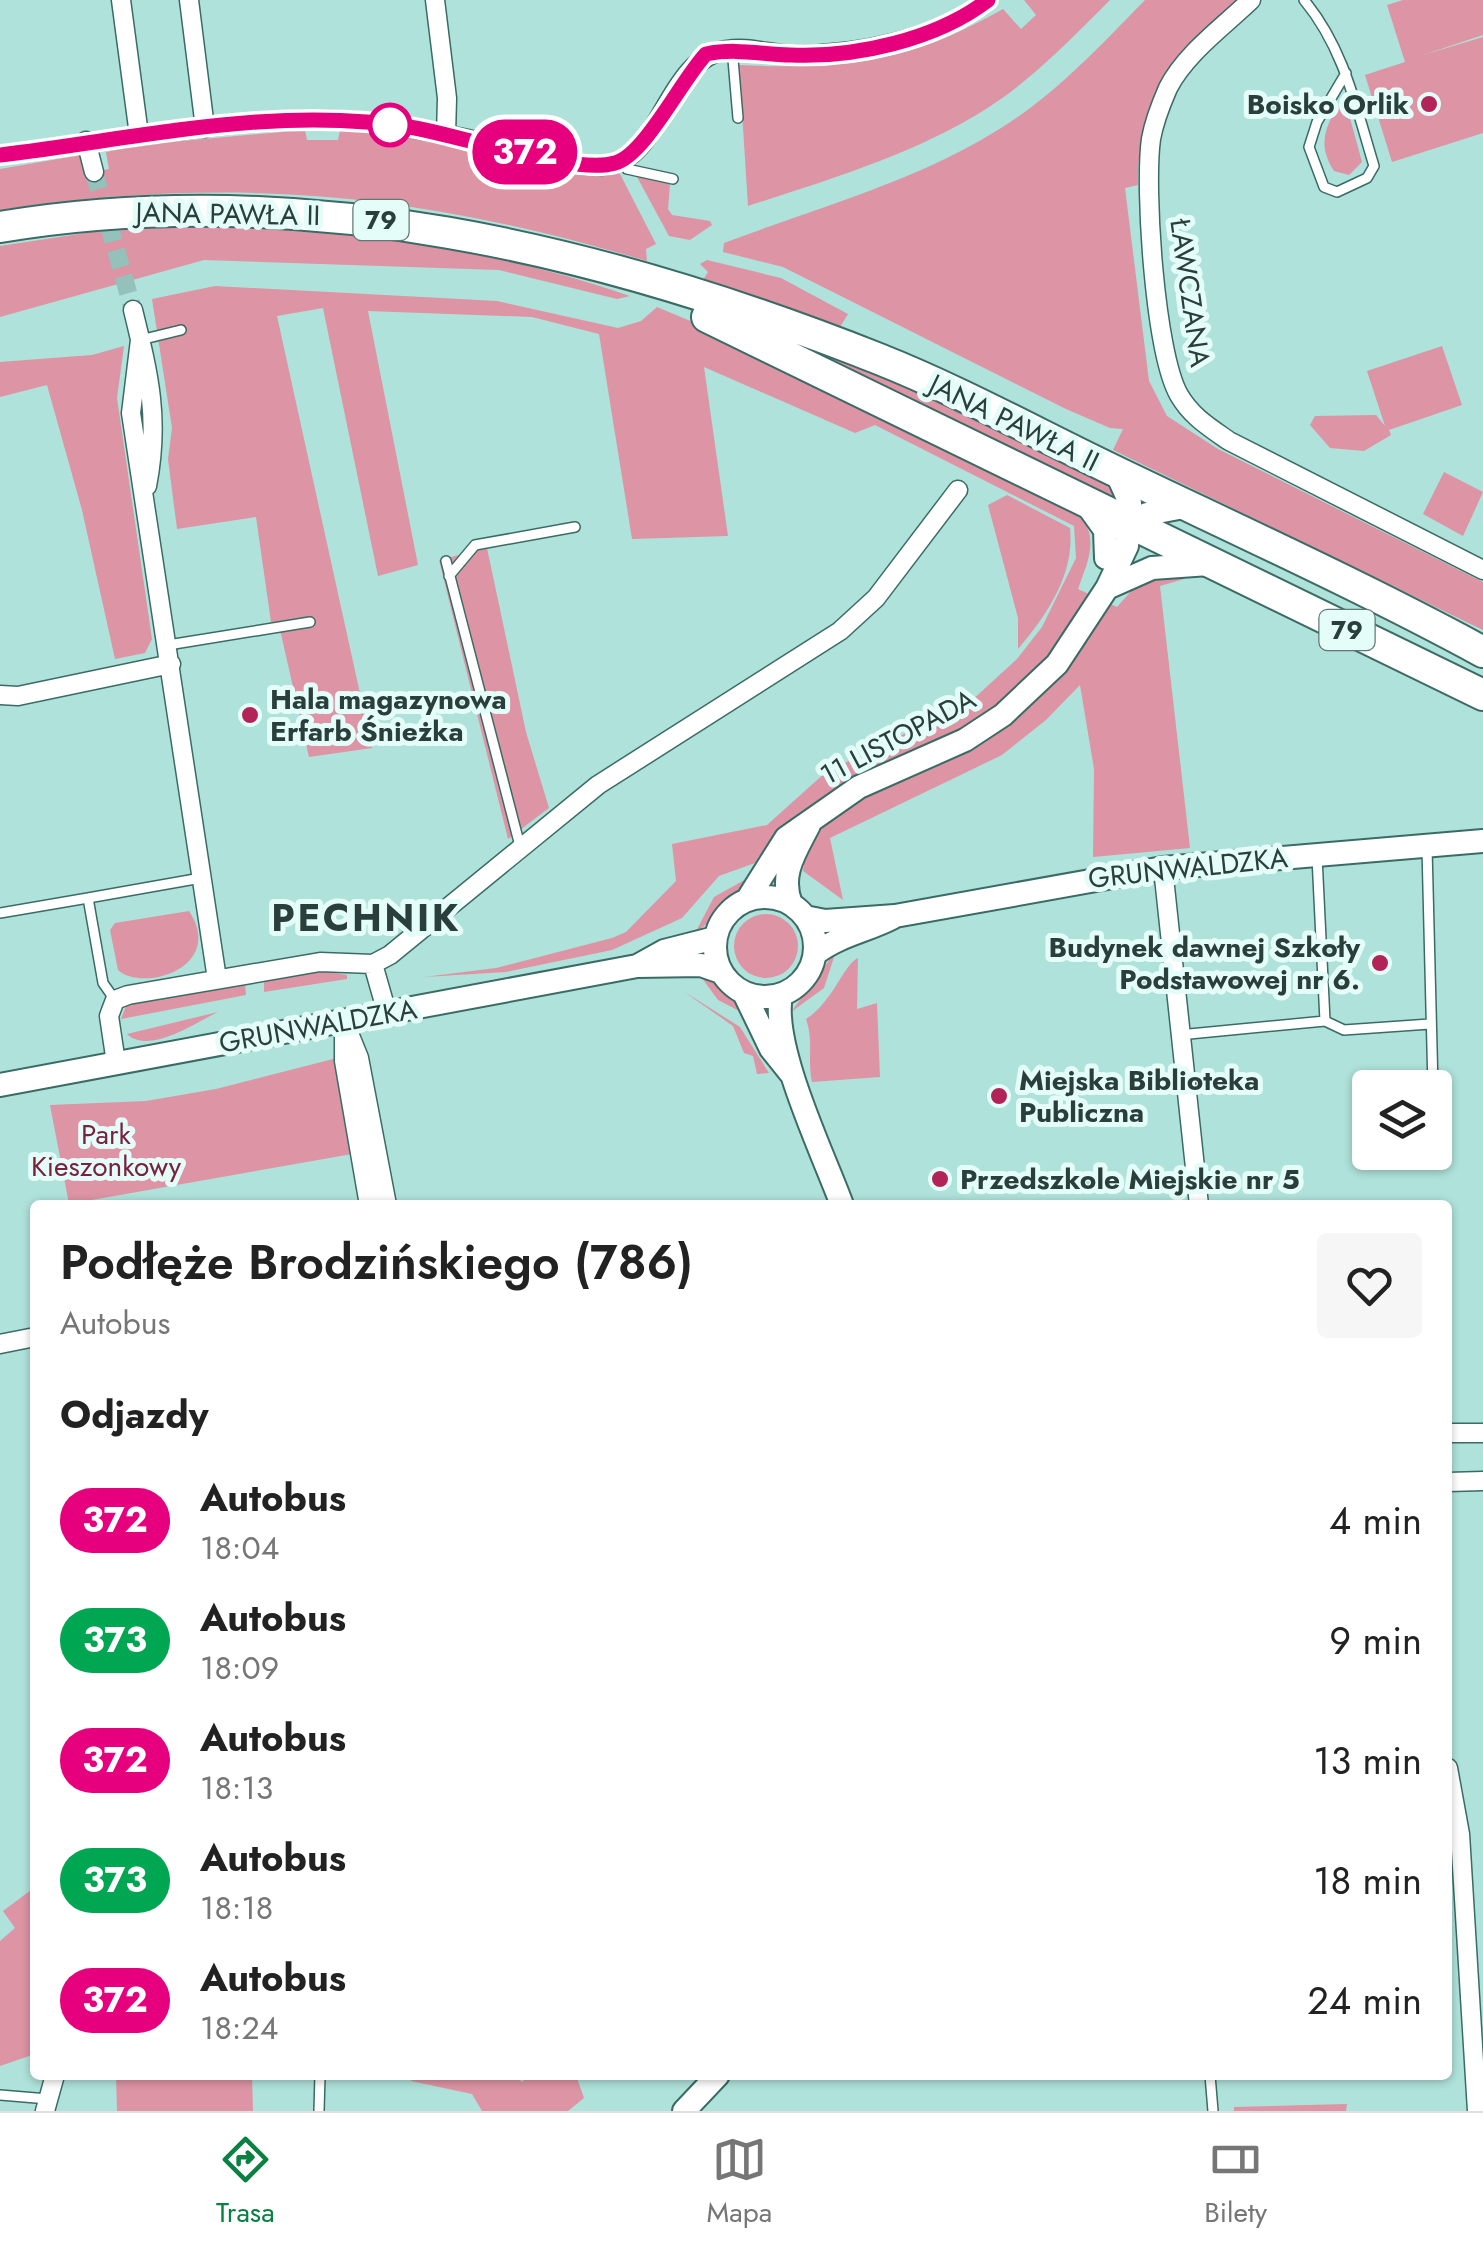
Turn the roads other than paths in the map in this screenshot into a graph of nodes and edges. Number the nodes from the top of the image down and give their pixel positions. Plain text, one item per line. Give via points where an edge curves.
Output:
1 (120, 0) edge
2 (188, 0) edge
3 (435, 0) edge
4 (988, 0) edge
5 (1251, 0) edge
6 (1304, 0) edge
7 (732, 48) junction
8 (1346, 73) junction
9 (738, 118) dead end
10 (205, 128) junction
11 (446, 134) junction
12 (139, 135) junction
13 (86, 141) junction
14 (0, 155) edge
15 (624, 160) junction
16 (94, 172) tunnel mouth
17 (673, 178) dead end
18 (0, 227) edge
19 (629, 276) junction
20 (133, 310) tunnel mouth
21 (181, 330) dead end
22 (140, 340) junction
23 (1116, 472) junction
24 (958, 490) dead end
25 (1085, 502) junction
26 (1188, 506) junction
27 (1130, 524) junction
28 (575, 527) dead end
29 (1106, 558) junction
30 (446, 560) dead end
31 (1211, 564) junction
32 (1483, 570) edge
33 (450, 576) junction
34 (1107, 588) junction
35 (1089, 613) junction
36 (310, 622) dead end
37 (1483, 652) edge
38 (170, 655) junction
39 (0, 695) edge
40 (1483, 695) edge
41 (810, 822) junction
42 (1483, 840) edge
43 (1427, 845) junction
44 (520, 846) junction
45 (1317, 855) junction
46 (1163, 868) junction
47 (202, 878) junction
48 (88, 898) junction
49 (748, 900) junction
50 (798, 910) junction
51 (0, 913) edge
52 (895, 916) junction
53 (715, 938) junction
54 (815, 954) junction
55 (382, 959) junction
56 (637, 966) junction
57 (721, 972) junction
58 (217, 979) junction
59 (744, 993) junction
60 (781, 995) junction
61 (115, 1000) junction
62 (387, 1013) junction
63 (344, 1021) junction
64 (1324, 1021) junction
65 (1430, 1024) junction
66 (1179, 1035) junction
67 (116, 1063) junction
68 (1431, 1070) edge
69 (791, 1074) junction
70 (0, 1085) edge
71 (368, 1200) edge
72 (386, 1200) edge
73 (840, 1200) edge
74 (1198, 1200) edge
75 (30, 1338) edge
76 (0, 1344) edge
77 (1452, 1434) edge
78 (1483, 1434) edge
79 (1483, 1481) edge
80 (1452, 1482) edge
81 (1452, 1790) edge
82 (1456, 1924) edge
83 (54, 2080) edge
84 (320, 2080) edge
85 (713, 2080) edge
86 (1210, 2080) edge
87 (0, 2095) edge
88 (47, 2105) edge
89 (319, 2111) edge
90 (684, 2111) edge
91 (1213, 2111) edge
92 (1477, 2111) edge

1 - 12 street
2 - 10 street
3 - 11 street
4 - 7 street via 874,47 790,55
5 - 32 street, ŁAWCZANA via 1175,76 1152,137 1155,256 1177,391 1193,414 1228,440
6 - 8 lane via 1332,38
7 - 9 lane
7 - 15 street via 706,54
8 - 8 lane via 1374,166 1367,178 1338,192 1324,187 1309,147
10 - 11 street via 324,120
10 - 12 street
11 - 15 street via 581,163
12 - 13 street
13 - 14 street
13 - 16 street
15 - 17 lane via 628,169
18 - 19 main road, JANA PAWŁA II / 79 via 127,212 298,212 481,236
19 - 23 main road, JANA PAWŁA II / 79 via 880,359
19 - 25 main road, JANA PAWŁA II / 79
20 - 22 street
21 - 22 lane
22 - 38 street via 156,434 146,492
23 - 26 main road, 79
23 - 27 street via 1130,502
24 - 44 street via 876,598 840,632 598,786
25 - 27 main road, 79
25 - 29 street via 1106,530
26 - 27 street
26 - 37 main road, 79
27 - 29 street, 11 LISTOPADA
27 - 31 main road, 79
27 - 34 street, 11 LISTOPADA
28 - 33 lane via 475,545
29 - 35 street, 11 LISTOPADA
30 - 33 lane
31 - 34 street via 1152,568
31 - 40 main road, 79
33 - 44 lane
34 - 35 street, 11 LISTOPADA
35 - 41 street, 11 LISTOPADA via 1057,664 1003,715 943,752 859,787
36 - 38 lane
38 - 39 street via 18,696
38 - 47 street
41 - 49 street, 11 LISTOPADA via 777,850
41 - 50 street, 11 LISTOPADA via 785,884
42 - 43 street, GRUNWALDZKA
43 - 45 street, GRUNWALDZKA
43 - 65 lane
44 - 55 street
45 - 46 street, GRUNWALDZKA
45 - 64 lane
46 - 52 street, GRUNWALDZKA
46 - 66 street
47 - 48 lane
47 - 58 street
48 - 51 lane
48 - 61 lane via 103,984
49 - 50 street via 769,897
49 - 53 street via 726,914
50 - 52 street, GRUNWALDZKA via 825,921
50 - 54 street via 814,934
52 - 54 street, GRUNWALDZKA
53 - 56 street, GRUNWALDZKA
53 - 57 street
54 - 60 street via 807,974
55 - 58 street
55 - 62 street
56 - 57 street, GRUNWALDZKA via 701,964
56 - 62 street, GRUNWALDZKA
57 - 59 street
58 - 61 street
59 - 60 street
59 - 69 street via 770,1049
60 - 69 street
61 - 67 street via 109,1016
62 - 63 street, GRUNWALDZKA
63 - 67 street, GRUNWALDZKA
63 - 71 street via 344,1061
63 - 72 street via 359,1058
64 - 65 lane via 1344,1030
64 - 66 lane
65 - 68 lane
66 - 74 street
67 - 70 street, GRUNWALDZKA
69 - 73 street
75 - 76 street
77 - 78 street
79 - 80 street
81 - 82 street via 1460,1834
82 - 92 street
83 - 88 street
84 - 89 lane
85 - 90 street
86 - 91 lane
87 - 88 lane

